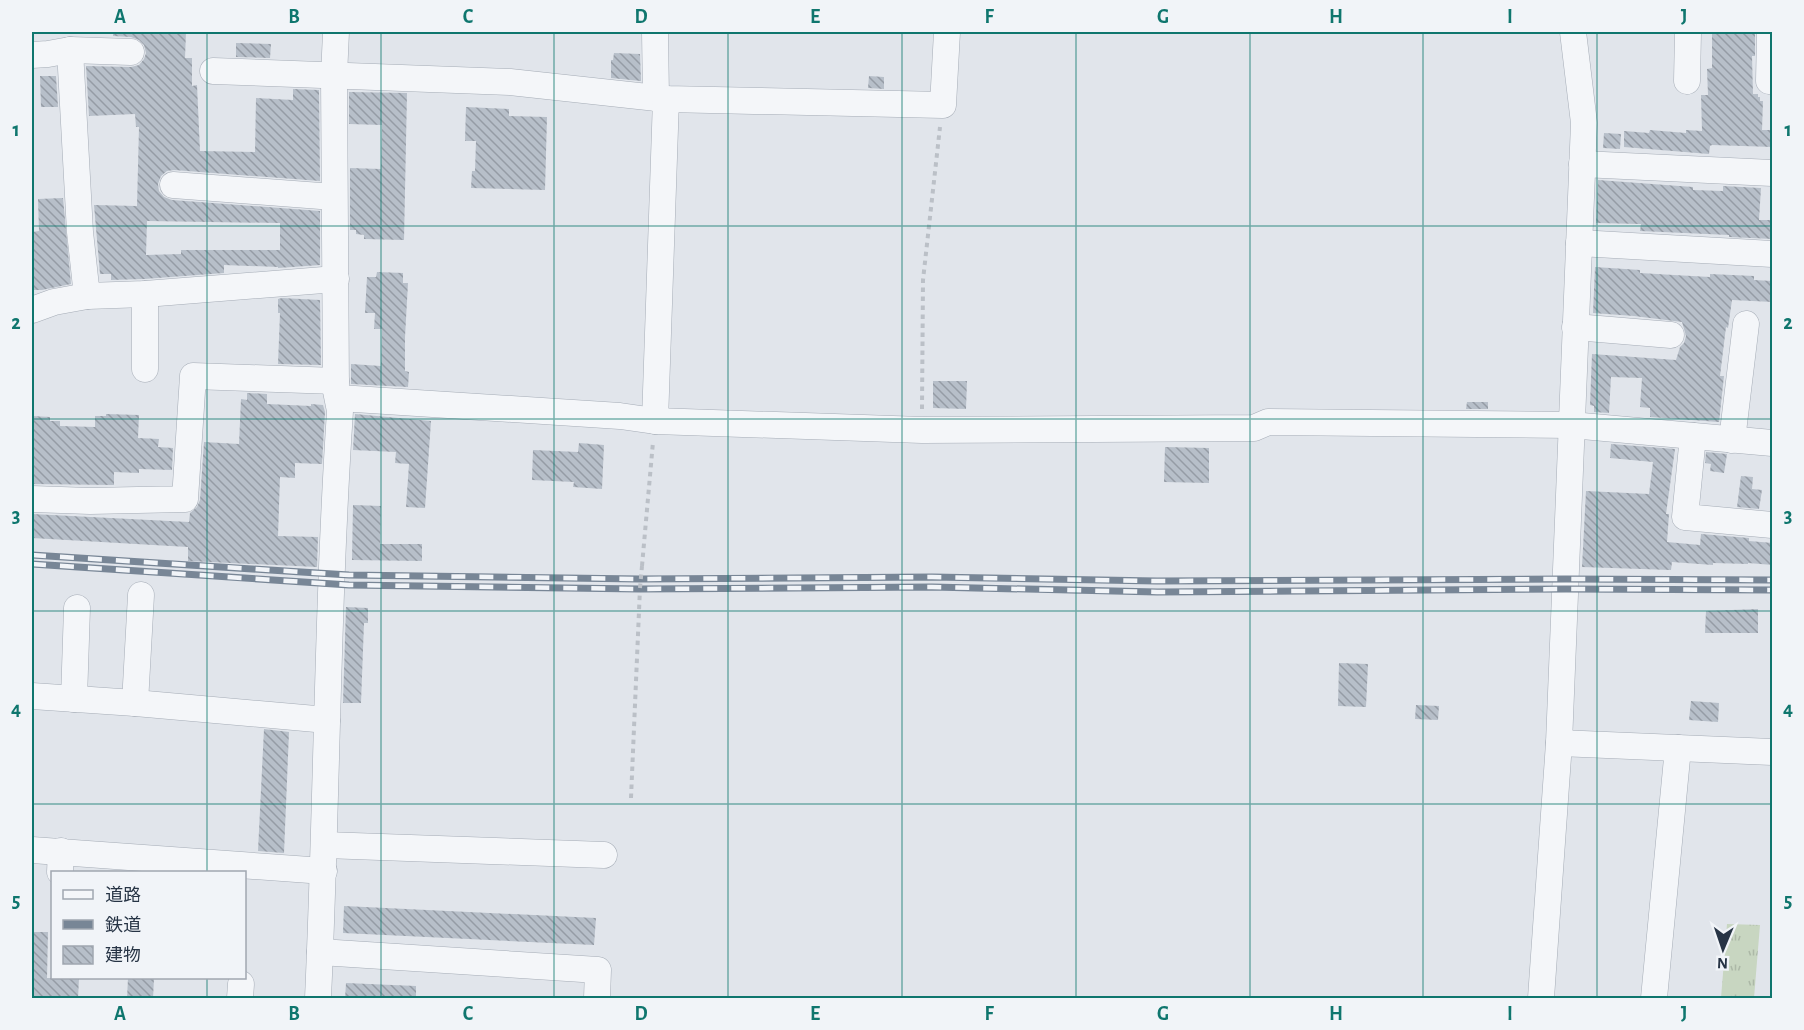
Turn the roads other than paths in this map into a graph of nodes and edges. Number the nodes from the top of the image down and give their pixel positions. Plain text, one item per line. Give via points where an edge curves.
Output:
1 (336, 32) edge
2 (655, 32) edge
3 (947, 32) edge
4 (1573, 32) edge
5 (1688, 32) edge
6 (1770, 32) edge
7 (70, 50) junction
8 (131, 52) dead end
9 (32, 54) edge
10 (213, 70) dead end
11 (334, 76) junction
12 (1687, 81) dead end
13 (1769, 81) dead end
14 (661, 98) junction
15 (1582, 164) junction
16 (1773, 173) edge
17 (172, 185) dead end
18 (334, 196) junction
19 (1579, 243) junction
20 (1773, 254) edge
21 (336, 279) junction
22 (145, 294) junction
23 (87, 296) junction
24 (32, 310) edge
25 (1746, 324) dead end
26 (1575, 327) junction
27 (1671, 335) dead end
28 (144, 369) dead end
29 (337, 389) junction
30 (655, 421) junction
31 (1571, 425) junction
32 (1693, 436) junction
33 (1732, 440) junction
34 (1773, 443) edge
35 (32, 499) edge
36 (1773, 525) edge
37 (141, 596) dead end
38 (76, 608) dead end
39 (32, 696) edge
40 (74, 699) junction
41 (135, 703) junction
42 (327, 720) junction
43 (1559, 743) junction
44 (1678, 748) junction
45 (1773, 752) edge
46 (325, 844) junction
47 (32, 850) edge
48 (604, 855) dead end
49 (61, 862) edge
50 (245, 869) edge
51 (324, 871) junction
52 (320, 952) junction
53 (318, 999) edge
54 (597, 999) edge
55 (1541, 999) edge
56 (1654, 999) edge

1 - 11 street
2 - 14 street
3 - 14 street via 943,105
4 - 15 street via 1584,123
5 - 12 street
6 - 13 street
7 - 8 street
7 - 9 street
7 - 23 street
10 - 11 street
11 - 14 street via 510,82
11 - 18 street
14 - 30 street
15 - 16 street
15 - 19 street
17 - 18 street
18 - 21 street
19 - 20 street
19 - 26 street
21 - 22 street
21 - 29 street
22 - 23 street
22 - 28 street
23 - 24 street
25 - 33 street
26 - 27 street
26 - 31 street
29 - 30 street
29 - 35 street via 193,376 185,499
29 - 42 street via 340,411
30 - 31 street via 922,430 1254,428 1268,422
31 - 32 street
31 - 43 street
32 - 33 street
32 - 36 street via 1685,517
33 - 34 street
37 - 41 street
38 - 40 street
39 - 40 street
40 - 41 street
41 - 42 street
42 - 46 street
43 - 44 street
43 - 55 street
44 - 45 street
44 - 56 street
46 - 48 street
46 - 51 street
47 - 49 street
49 - 50 street
50 - 51 street
51 - 52 street
52 - 53 street
52 - 54 street via 598,970

